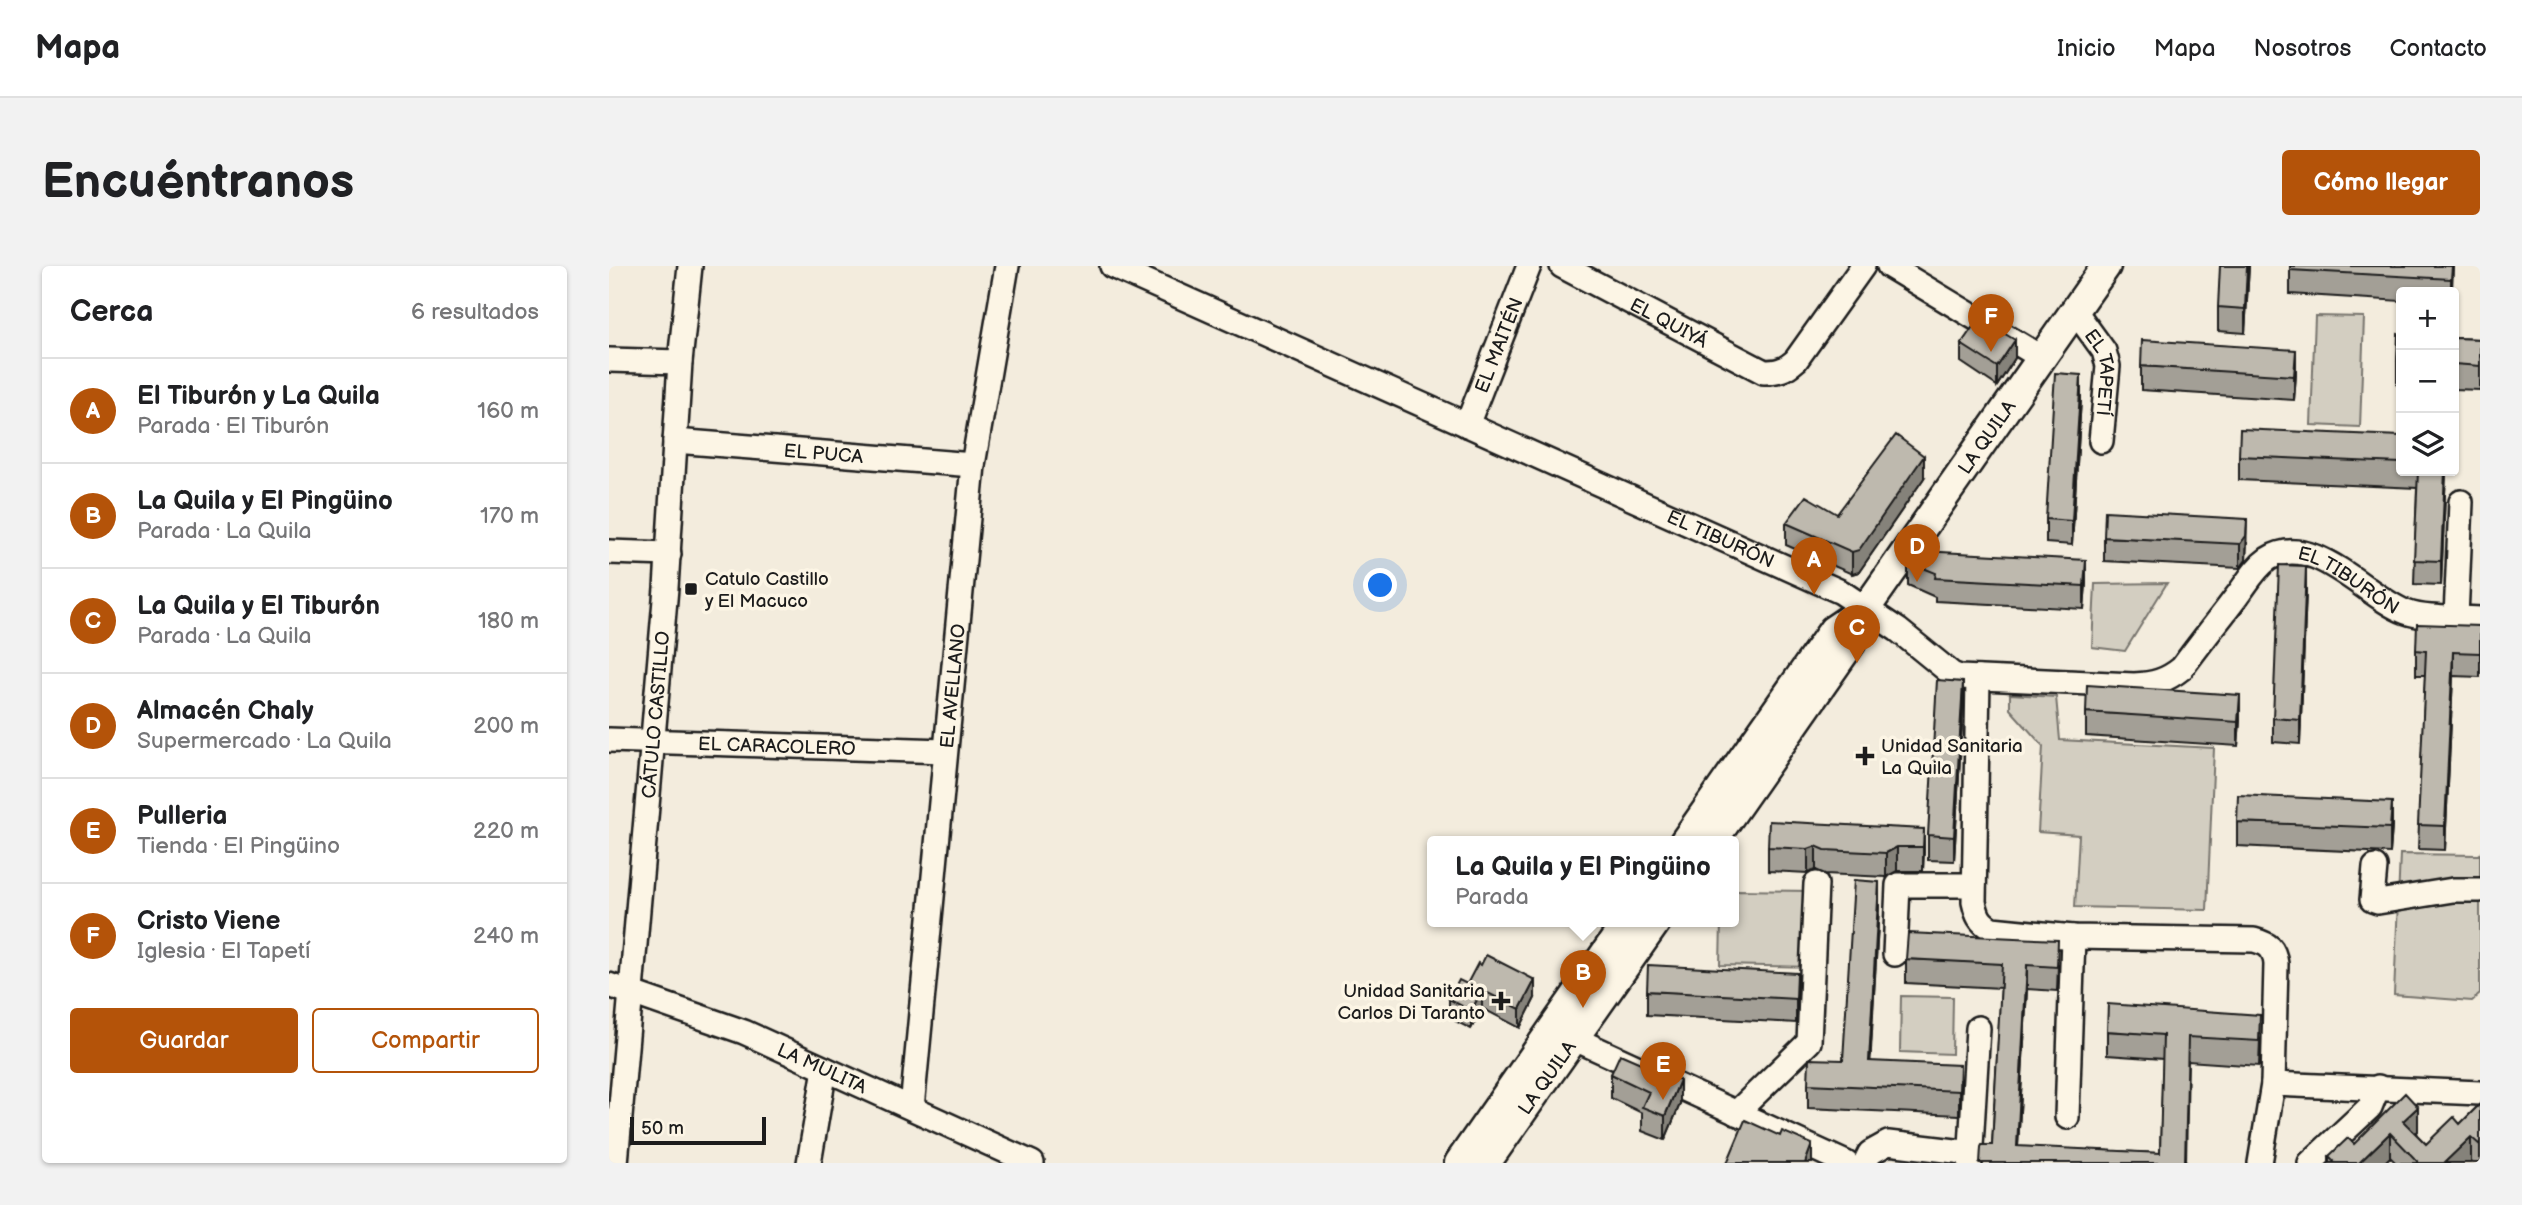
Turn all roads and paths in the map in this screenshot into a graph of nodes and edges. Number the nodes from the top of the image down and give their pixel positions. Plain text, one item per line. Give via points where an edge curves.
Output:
1 (690, 266) edge
2 (1007, 266) edge
3 (1112, 266) edge
4 (1529, 266) edge
5 (1562, 266) edge
6 (1863, 266) edge
7 (1889, 266) edge
8 (2106, 266) edge
9 (2075, 311) junction
10 (2042, 358) junction
11 (609, 360) edge
12 (680, 362) junction
13 (1467, 425) junction
14 (675, 441) junction
15 (2101, 441) dead end
16 (973, 465) junction
17 (2461, 502) dead end
18 (609, 552) edge
19 (669, 554) junction
20 (1867, 607) junction
21 (2456, 617) junction
22 (2480, 619) edge
23 (1978, 678) junction
24 (609, 740) edge
25 (654, 741) junction
26 (945, 751) junction
27 (1688, 836) edge
28 (1716, 836) edge
29 (2375, 867) dead end
30 (1816, 884) dead end
31 (1975, 885) junction
32 (2480, 890) edge
33 (1624, 927) edge
34 (1652, 927) edge
35 (2073, 937) junction
36 (1895, 954) dead end
37 (620, 989) edge
38 (1978, 1028) dead end
39 (1563, 1034) junction
40 (825, 1069) junction
41 (2273, 1084) junction
42 (2378, 1087) junction
43 (2480, 1093) edge
44 (912, 1108) junction
45 (1736, 1113) junction
46 (2067, 1117) dead end
47 (1971, 1158) edge
48 (616, 1163) edge
49 (809, 1163) edge
50 (1033, 1163) edge
51 (1459, 1163) edge
52 (1486, 1163) edge
53 (1846, 1163) edge
54 (1865, 1163) edge
55 (2260, 1163) edge
56 (2310, 1163) edge

1 - 12 street, CÁTULO CASTILLO
2 - 16 street, EL AVELLANO
3 - 13 street, EL TIBURÓN
4 - 13 street, EL MAITÉN
5 - 6 street, EL QUIYÁ via 1764,372 1788,368 1796,360
7 - 10 street
8 - 9 main road, LA QUILA
9 - 10 main road, LA QUILA
9 - 15 street, EL TAPETÍ via 2105,351 2108,366
10 - 20 main road, LA QUILA
11 - 12 street
12 - 14 street, CÁTULO CASTILLO
13 - 20 street, EL TIBURÓN
14 - 16 street, EL PUCA
14 - 19 street, CÁTULO CASTILLO
16 - 26 street, EL AVELLANO
17 - 21 street
18 - 19 street
19 - 25 street, CÁTULO CASTILLO
20 - 23 street, EL TIBURÓN via 1952,674
20 - 27 main road, LA QUILA via 1833,630
20 - 28 main road, LA QUILA via 1851,643
21 - 22 street, EL TIBURÓN
21 - 23 street, EL TIBURÓN via 2408,613 2320,557 2281,553 2261,565 2182,668 2155,684
23 - 31 street
24 - 25 street, EL CARACOLERO
25 - 26 street, EL CARACOLERO
25 - 37 street, CÁTULO CASTILLO
26 - 44 street, EL AVELLANO
29 - 32 street via 2372,900 2378,902
30 - 45 street via 1808,1042
31 - 35 street via 1977,914 1992,929
31 - 36 street via 1898,885
33 - 39 main road, LA QUILA
34 - 39 main road, LA QUILA
35 - 41 street via 2268,943 2276,964
35 - 46 street
37 - 40 street, LA MULITA via 744,1032
37 - 48 street, CÁTULO CASTILLO
38 - 47 street
39 - 45 street
39 - 51 main road, LA QUILA
39 - 52 main road, LA QUILA
40 - 44 street, LA MULITA
40 - 49 street
41 - 42 street
41 - 55 street
42 - 43 street
42 - 56 street via 2370,1107
44 - 50 street, LA MULITA
45 - 53 street
47 - 54 street via 1888,1143 1870,1153

